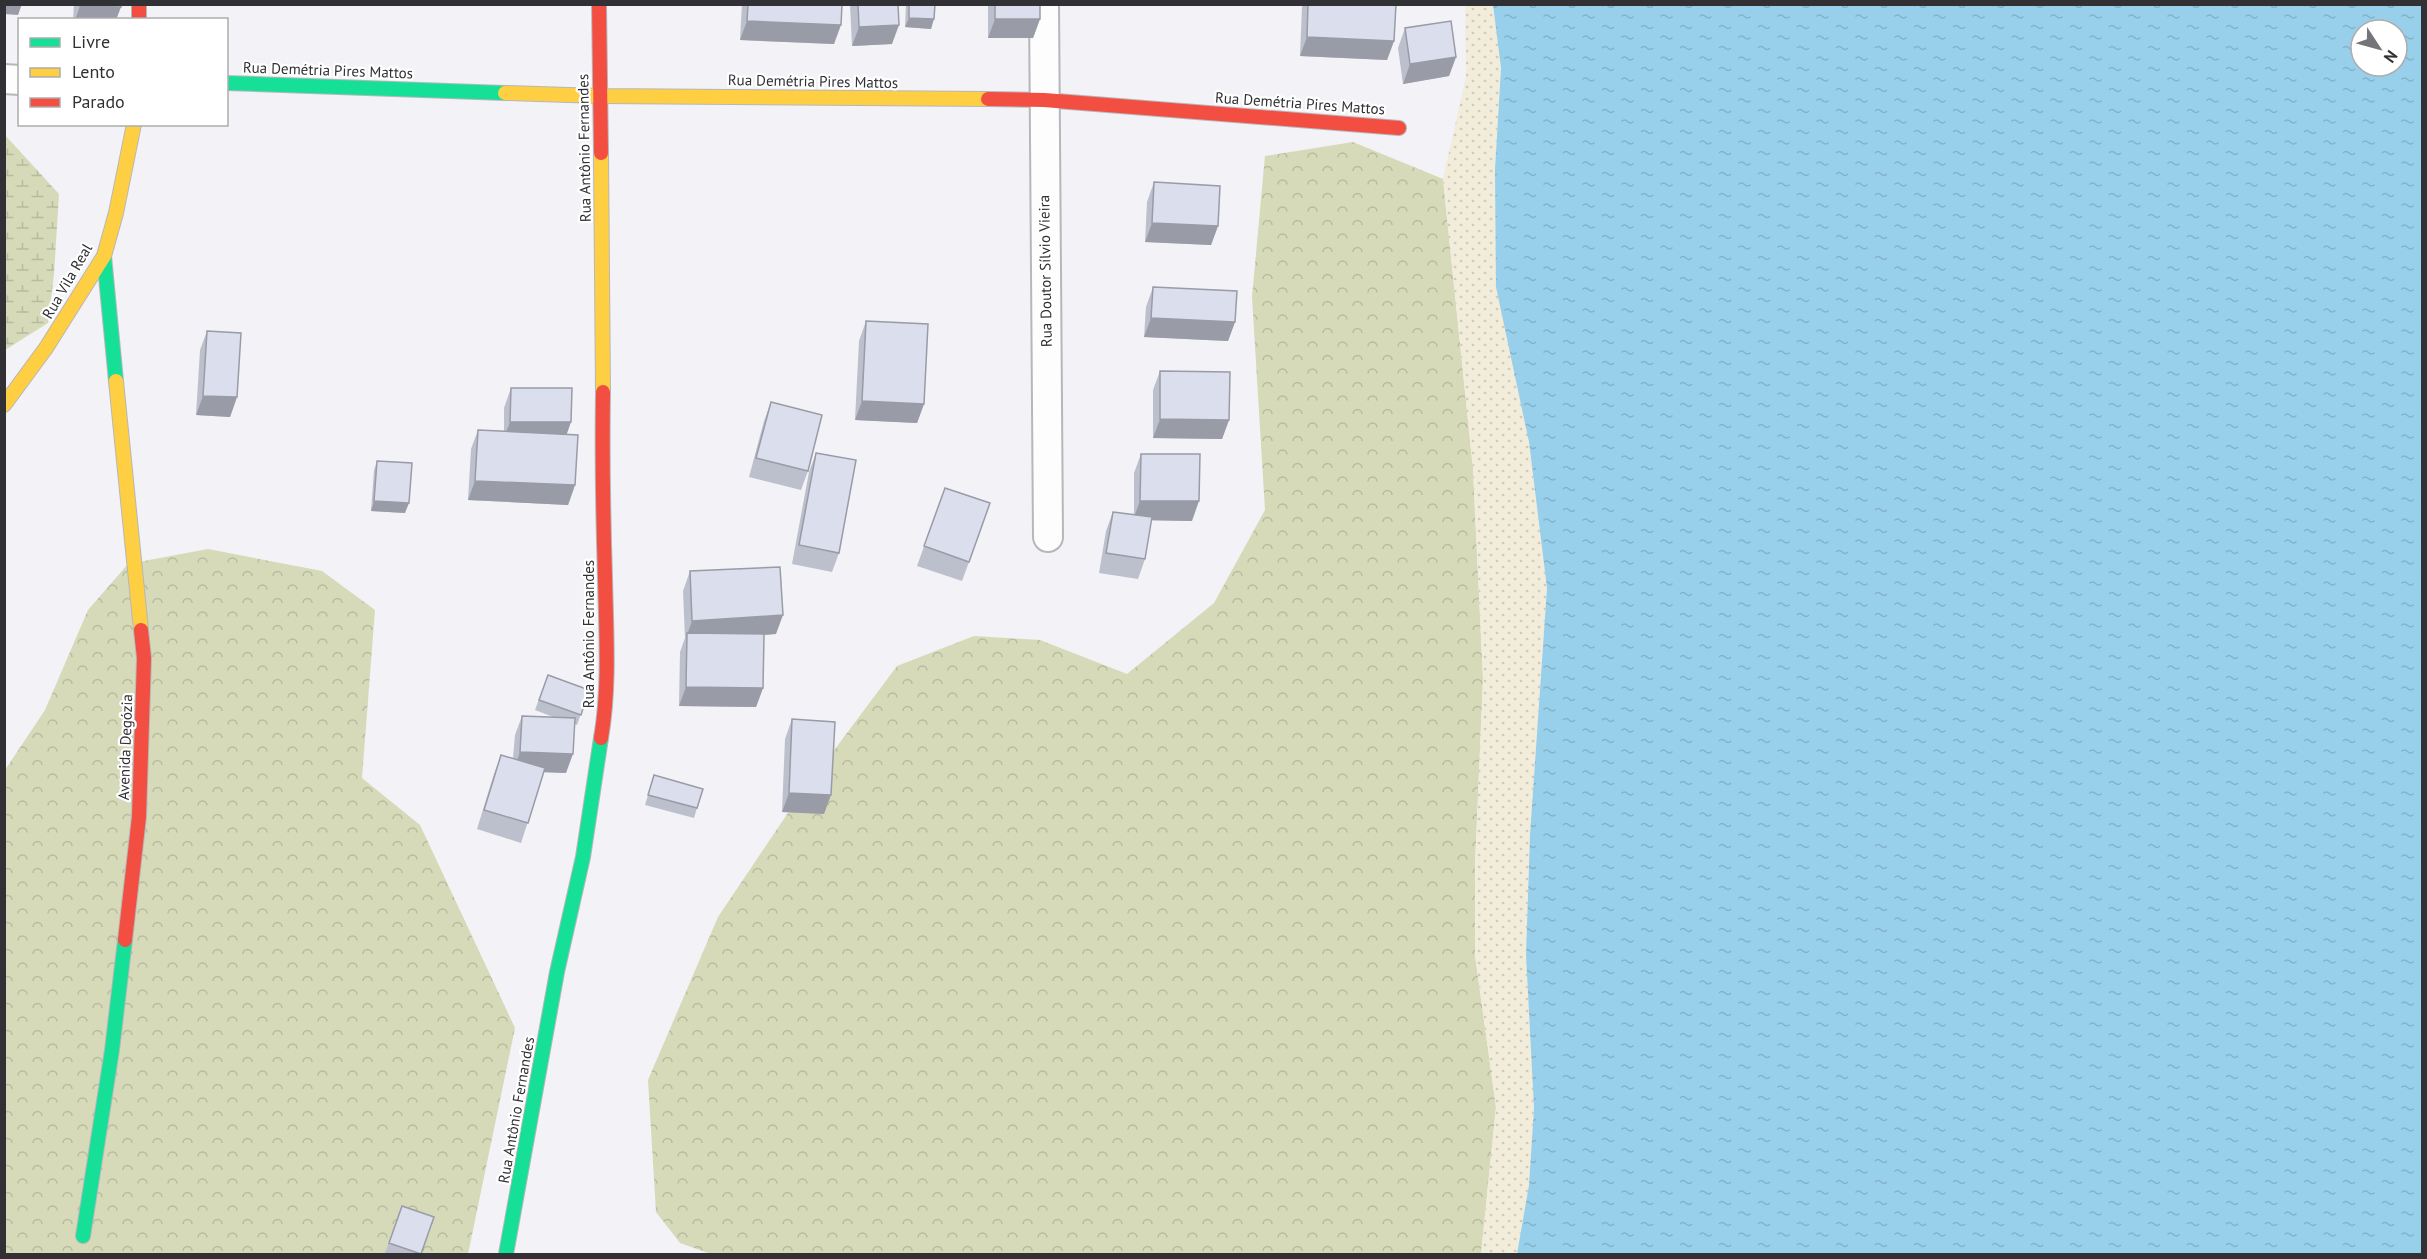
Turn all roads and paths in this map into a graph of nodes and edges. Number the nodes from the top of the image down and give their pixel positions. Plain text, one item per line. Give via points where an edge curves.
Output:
1 (599, 4) edge
2 (1044, 4) edge
3 (228, 82) edge
4 (600, 96) junction
5 (1044, 100) junction
6 (134, 126) edge
7 (1399, 128) dead end
8 (104, 256) junction
9 (4, 405) edge
10 (1048, 537) dead end
11 (82, 1236) dead end
12 (506, 1254) edge

1 - 4 street, Rua Antônio Fernandes
2 - 5 street, Rua Doutor Sílvio Vieira
3 - 4 street, Rua Demétria Pires Mattos
4 - 5 street, Rua Demétria Pires Mattos
4 - 12 street, Rua Antônio Fernandes via 604,715 584,857 557,972
5 - 7 street, Rua Demétria Pires Mattos
5 - 10 street, Rua Doutor Sílvio Vieira
6 - 8 street, Rua Vila Real
8 - 9 street, Rua Vila Real via 46,348
8 - 11 street, Avenida Degózia via 144,658 139,817 112,1050

